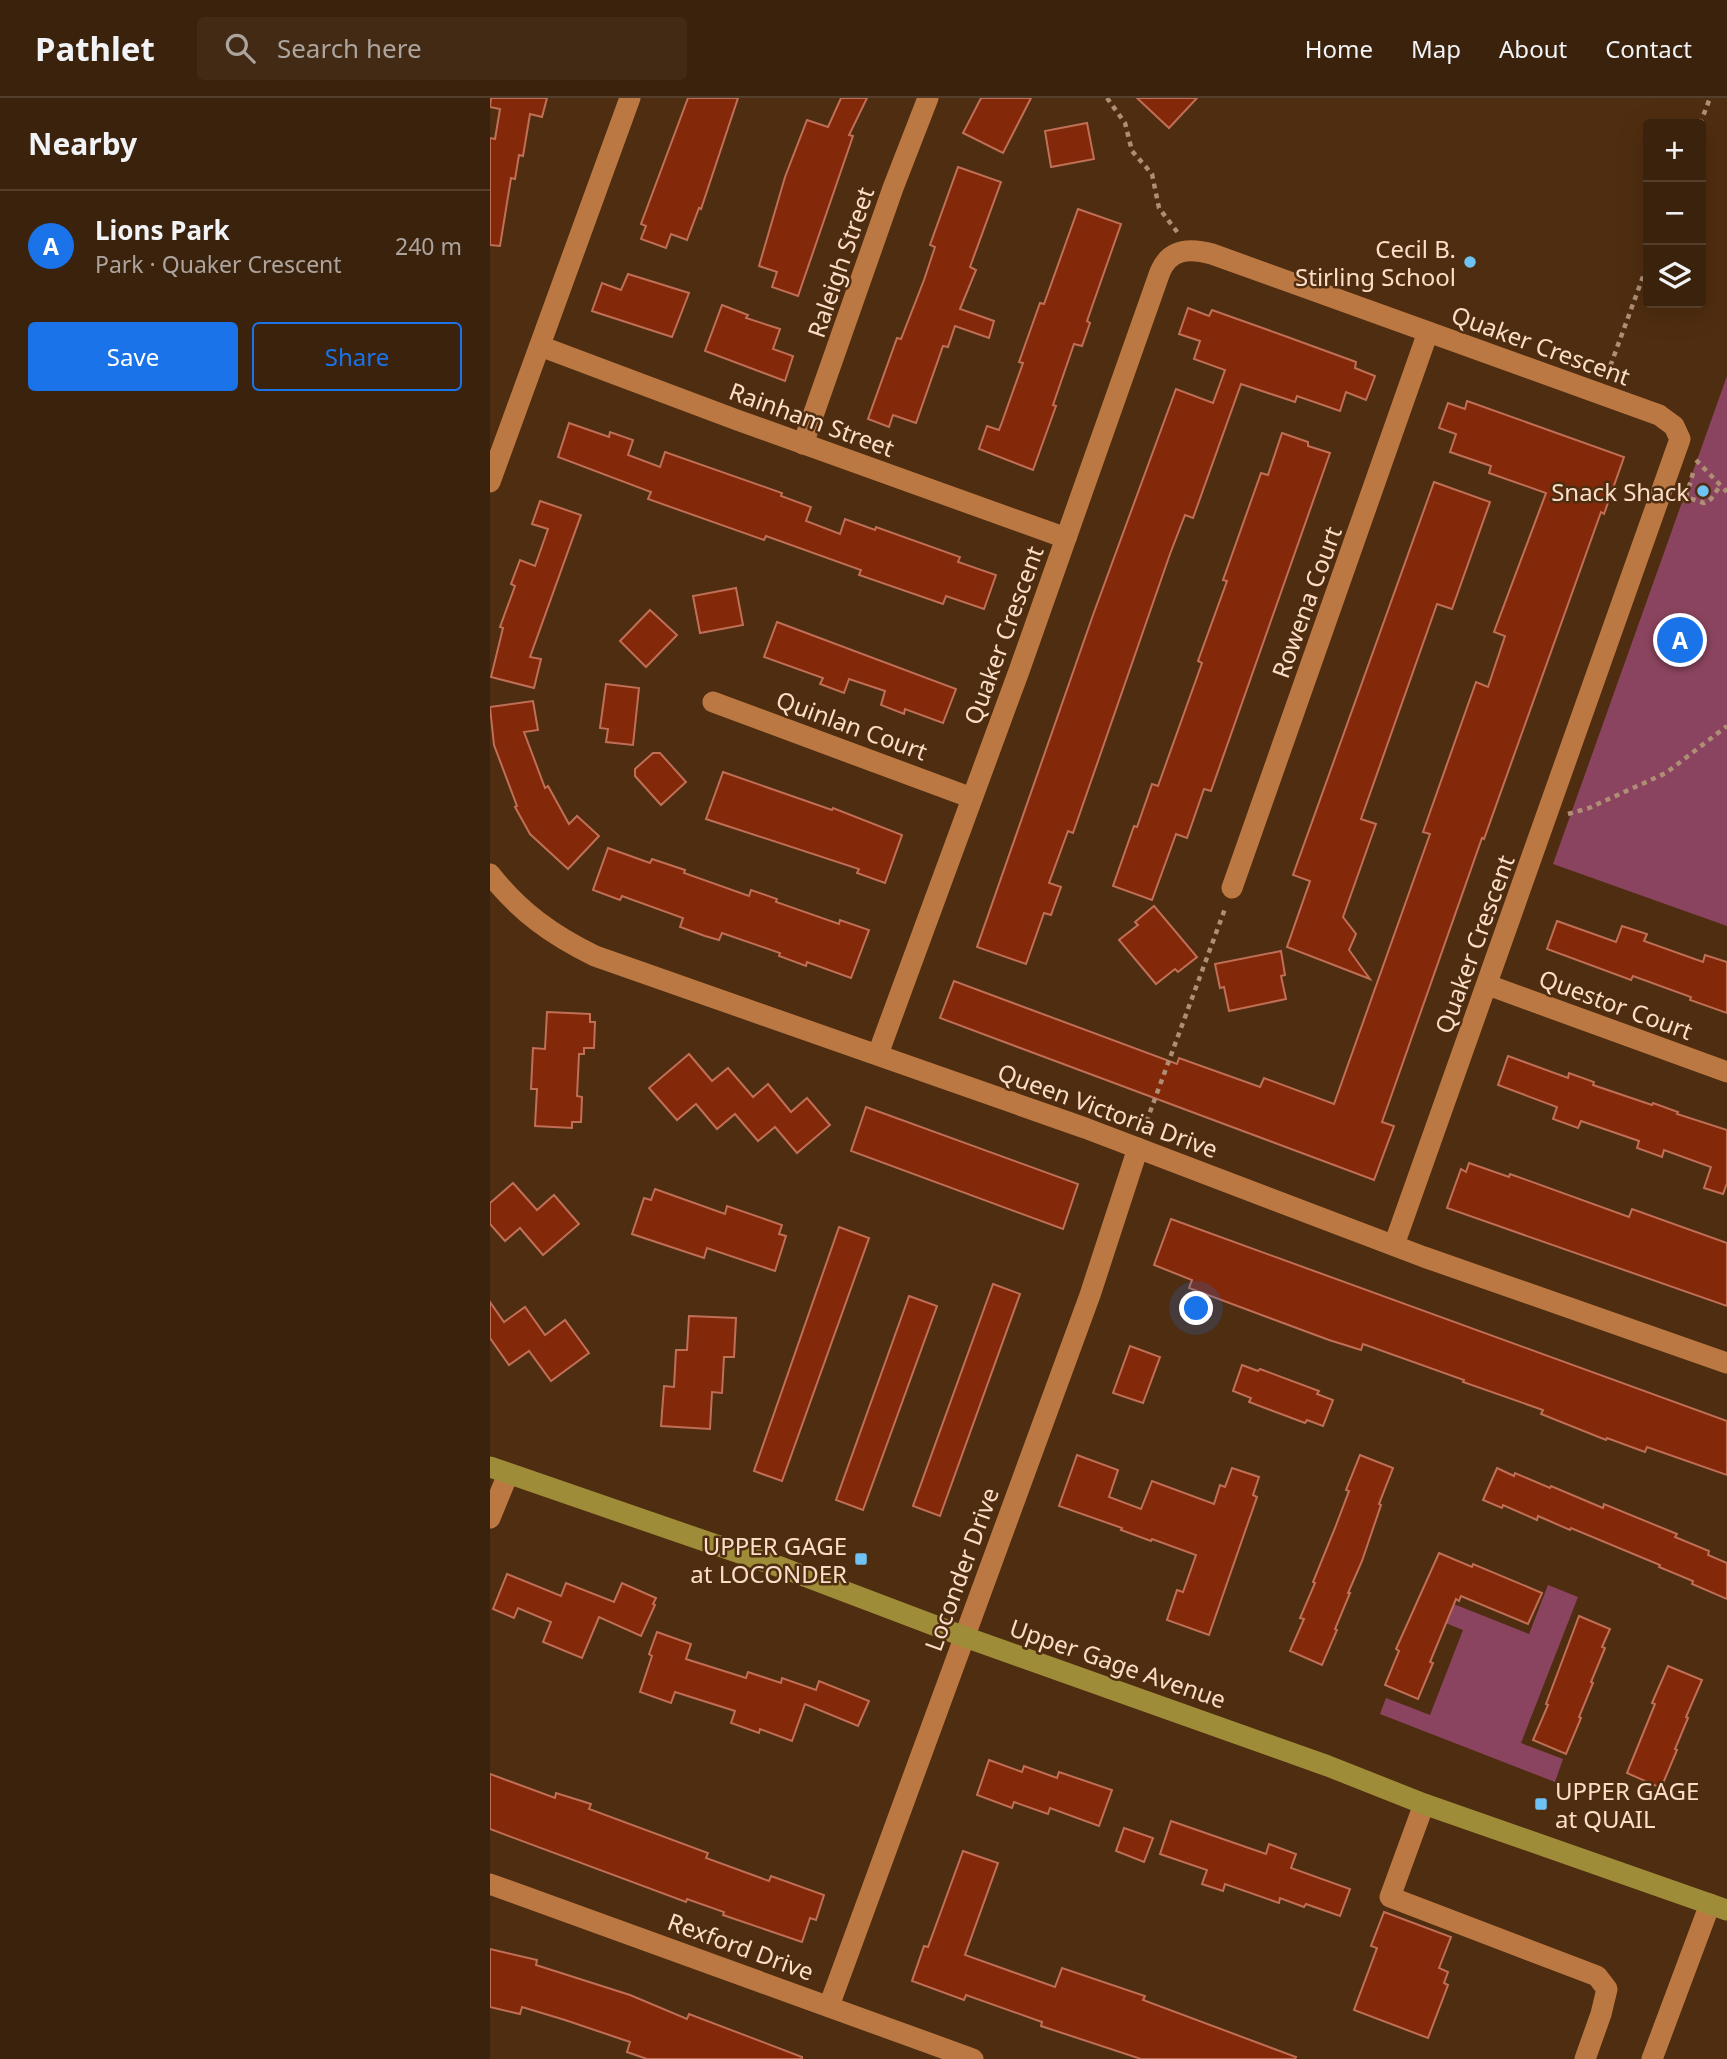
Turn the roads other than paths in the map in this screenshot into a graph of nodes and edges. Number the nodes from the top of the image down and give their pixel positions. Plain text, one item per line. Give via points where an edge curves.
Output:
1 (630, 98) edge
2 (928, 98) edge
3 (1429, 332) junction
4 (540, 346) junction
5 (803, 444) junction
6 (490, 482) edge
7 (1066, 538) junction
8 (713, 702) dead end
9 (972, 798) junction
10 (490, 874) edge
11 (1232, 888) road end
12 (1488, 985) junction
13 (878, 1054) junction
14 (1727, 1072) edge
15 (1138, 1148) junction
16 (1394, 1245) junction
17 (1727, 1363) edge
18 (499, 1470) edge
19 (490, 1518) edge
20 (965, 1637) junction
21 (1424, 1804) junction
22 (490, 1884) edge
23 (1718, 1907) edge
24 (829, 2006) junction
25 (973, 2059) edge
26 (1586, 2059) edge
27 (1652, 2059) edge

1 - 4 street
2 - 5 street, Raleigh Street
3 - 7 street, Quaker Crescent via 1212,254 1195,249 1171,255 1160,272
3 - 11 street, Rowena Court
3 - 12 street, Quaker Crescent via 1659,415 1674,426 1680,439
4 - 5 street, Rainham Street
4 - 6 street
5 - 7 street, Rainham Street
7 - 9 street, Quaker Crescent
8 - 9 street, Quinlan Court
9 - 13 street, Quaker Crescent
10 - 13 street, Queen Victoria Drive via 546,929 587,952
12 - 14 street, Questor Court
12 - 16 street, Quaker Crescent
13 - 15 street, Queen Victoria Drive
15 - 16 street, Queen Victoria Drive
15 - 20 street, Loconder Drive
16 - 17 street, Queen Victoria Drive
18 - 19 street
18 - 20 main road, Upper Gage Avenue via 783,1568
20 - 21 main road, Upper Gage Avenue
20 - 24 street, Loconder Drive
21 - 23 main road, Upper Gage Avenue
21 - 26 street via 1390,1897 1597,1976 1607,1989
22 - 24 street, Rexford Drive
23 - 27 street
24 - 25 street, Rexford Drive

